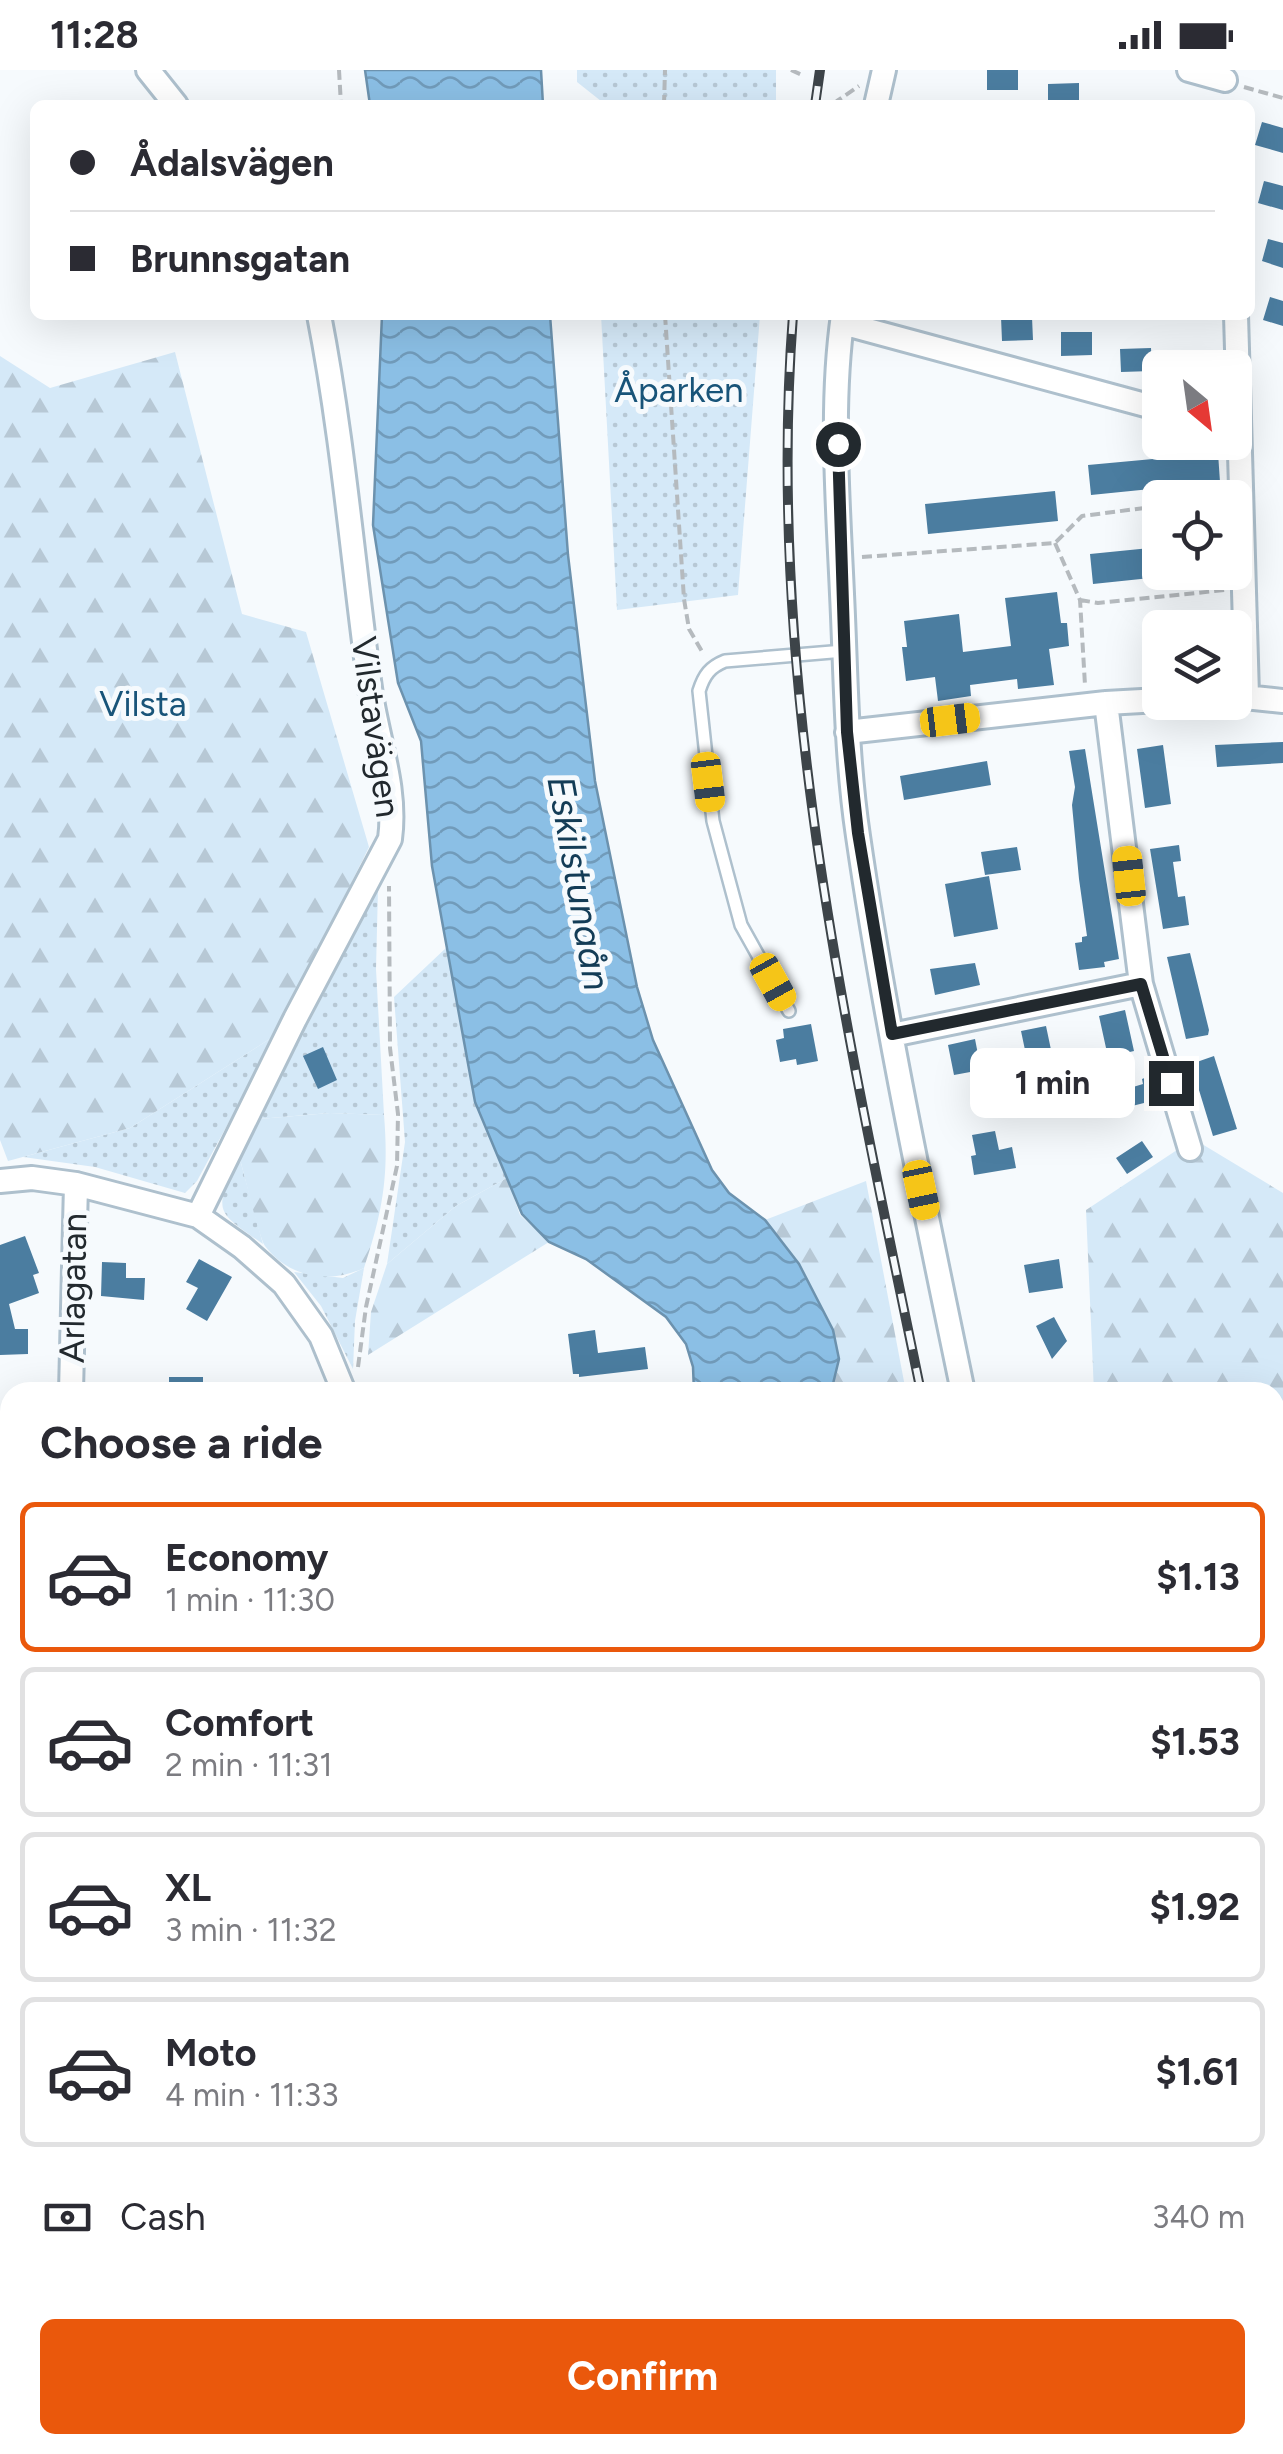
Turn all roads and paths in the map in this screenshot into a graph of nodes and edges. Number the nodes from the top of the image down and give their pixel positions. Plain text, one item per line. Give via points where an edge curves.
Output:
1 (148, 70) edge
2 (339, 70) edge
3 (666, 70) edge
4 (791, 70) edge
5 (884, 70) edge
6 (1189, 70) edge
7 (802, 75) dead end
8 (1226, 75) edge
9 (1283, 98) edge
10 (172, 100) edge
11 (342, 100) edge
12 (664, 100) edge
13 (877, 100) edge
14 (320, 320) edge
15 (666, 320) edge
16 (842, 320) edge
17 (846, 320) edge
18 (1236, 320) edge
19 (1237, 350) edge
20 (1142, 404) edge
21 (1142, 508) edge
22 (1055, 542) junction
23 (840, 558) junction
24 (1223, 590) edge
25 (1080, 600) junction
26 (844, 651) junction
27 (713, 666) junction
28 (1252, 698) edge
29 (1142, 701) edge
30 (1283, 702) edge
31 (1096, 704) junction
32 (847, 732) junction
33 (390, 874) dead end
34 (1141, 984) junction
35 (789, 1011) dead end
36 (892, 1034) junction
37 (1190, 1149) dead end
38 (0, 1181) edge
39 (76, 1184) junction
40 (198, 1216) junction
41 (71, 1382) edge
42 (349, 1382) edge
43 (350, 1382) edge
44 (961, 1382) edge

1 - 10 street
2 - 11 path
3 - 12 path
4 - 7 path
5 - 13 street
6 - 8 street
8 - 9 path
14 - 40 street, Vilstavägen via 371,694 390,786 390,839
15 - 27 path via 684,599 694,641
16 - 23 street
17 - 20 street
18 - 19 street
21 - 22 path via 1082,516
22 - 23 path
22 - 25 path
23 - 26 street
24 - 25 path
25 - 31 path
26 - 27 lane
26 - 32 street
27 - 35 lane via 699,691 713,821 741,925
28 - 30 street
29 - 31 street
31 - 32 street
31 - 34 street
32 - 36 street
33 - 43 path via 396,1166
34 - 36 street
34 - 37 street
36 - 44 street
38 - 39 street
39 - 40 street
39 - 41 street, Arlagatan
40 - 42 street via 284,1284

